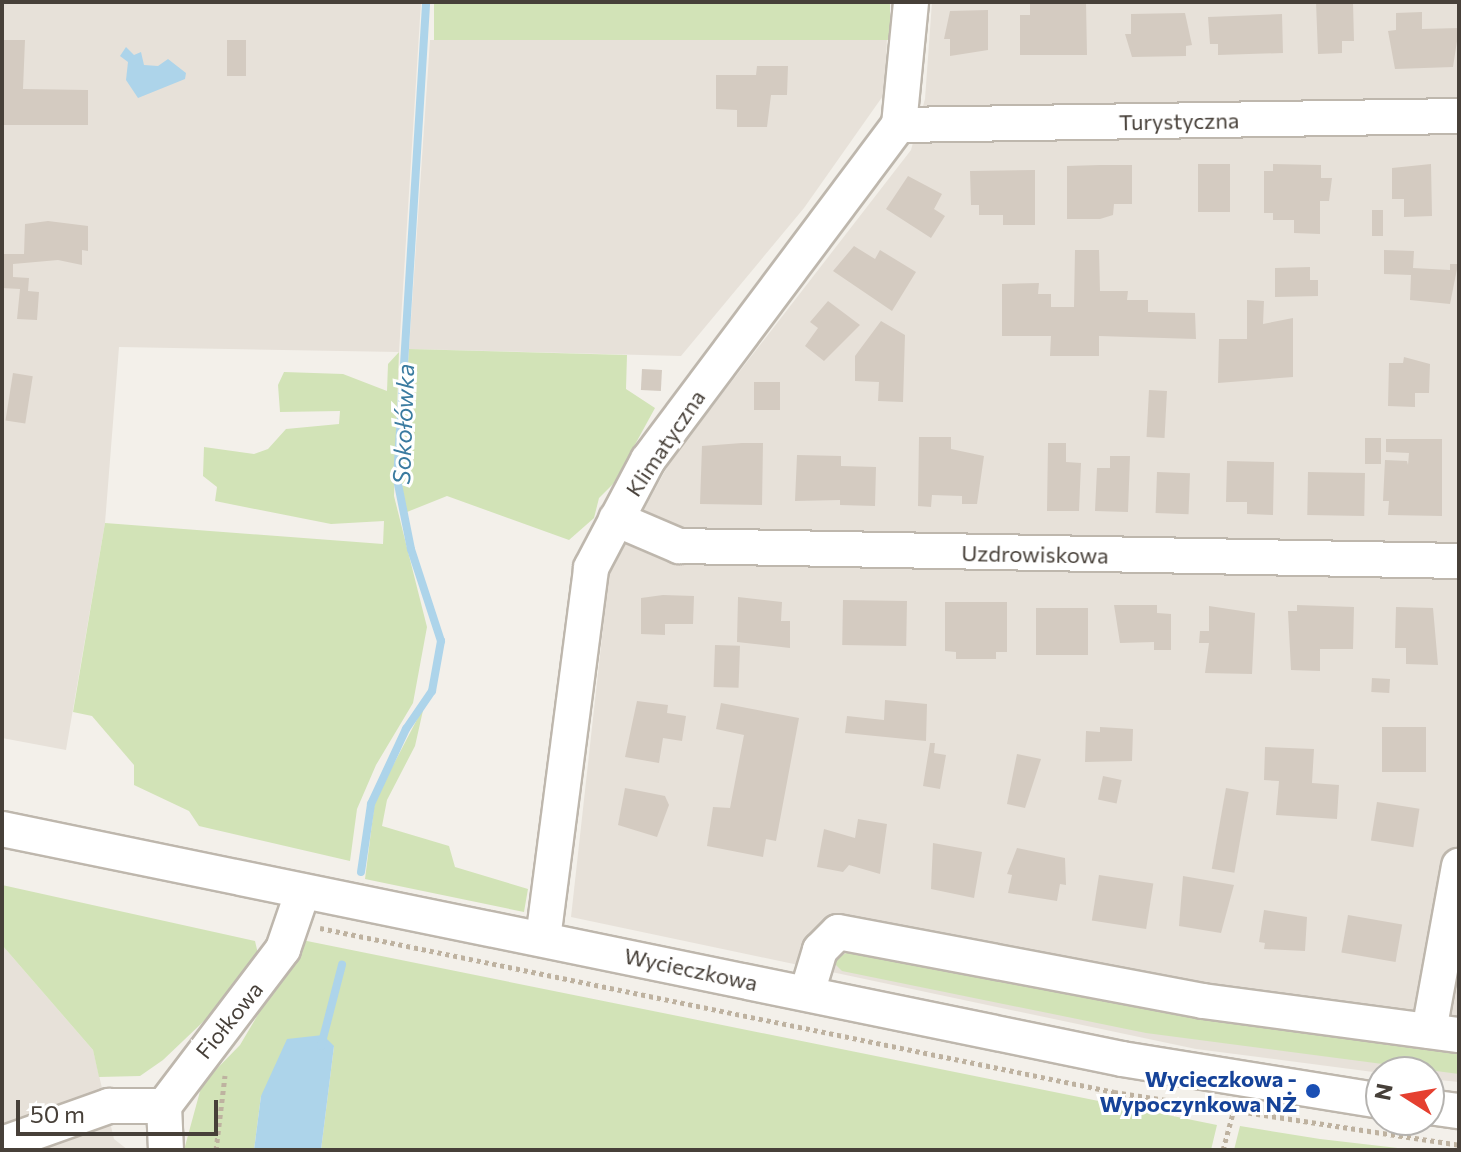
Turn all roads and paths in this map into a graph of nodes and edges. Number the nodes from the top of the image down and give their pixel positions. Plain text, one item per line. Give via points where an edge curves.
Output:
1 (911, 2) edge
2 (1459, 116) edge
3 (899, 125) junction
4 (616, 519) junction
5 (1459, 561) edge
6 (2, 829) edge
7 (1459, 866) edge
8 (299, 907) junction
9 (543, 939) junction
10 (807, 993) junction
11 (237, 1016) junction
12 (1444, 1033) edge
13 (1240, 1081) junction
14 (1365, 1099) edge
15 (164, 1106) junction
16 (1233, 1114) junction
17 (2, 1144) edge
18 (1459, 1145) edge
19 (166, 1150) edge
20 (216, 1150) edge
21 (1223, 1150) edge

1 - 3 street
2 - 3 street, Turystyczna
3 - 4 street, Klimatyczna via 662,441
4 - 5 street, Uzdrowiskowa via 679,546
4 - 9 street, Klimatyczna via 584,591
6 - 8 street, Wycieczkowa
7 - 12 street
8 - 9 street, Wycieczkowa
8 - 11 street, Fiołkowa
8 - 16 path
9 - 10 street, Wycieczkowa
10 - 12 street via 820,950 838,932 1203,1001
10 - 13 street, Wycieczkowa
11 - 15 street, Fiołkowa
11 - 20 path
13 - 14 street, Wycieczkowa
13 - 16 path
15 - 17 street via 109,1106
15 - 19 street
16 - 18 path
16 - 21 path

